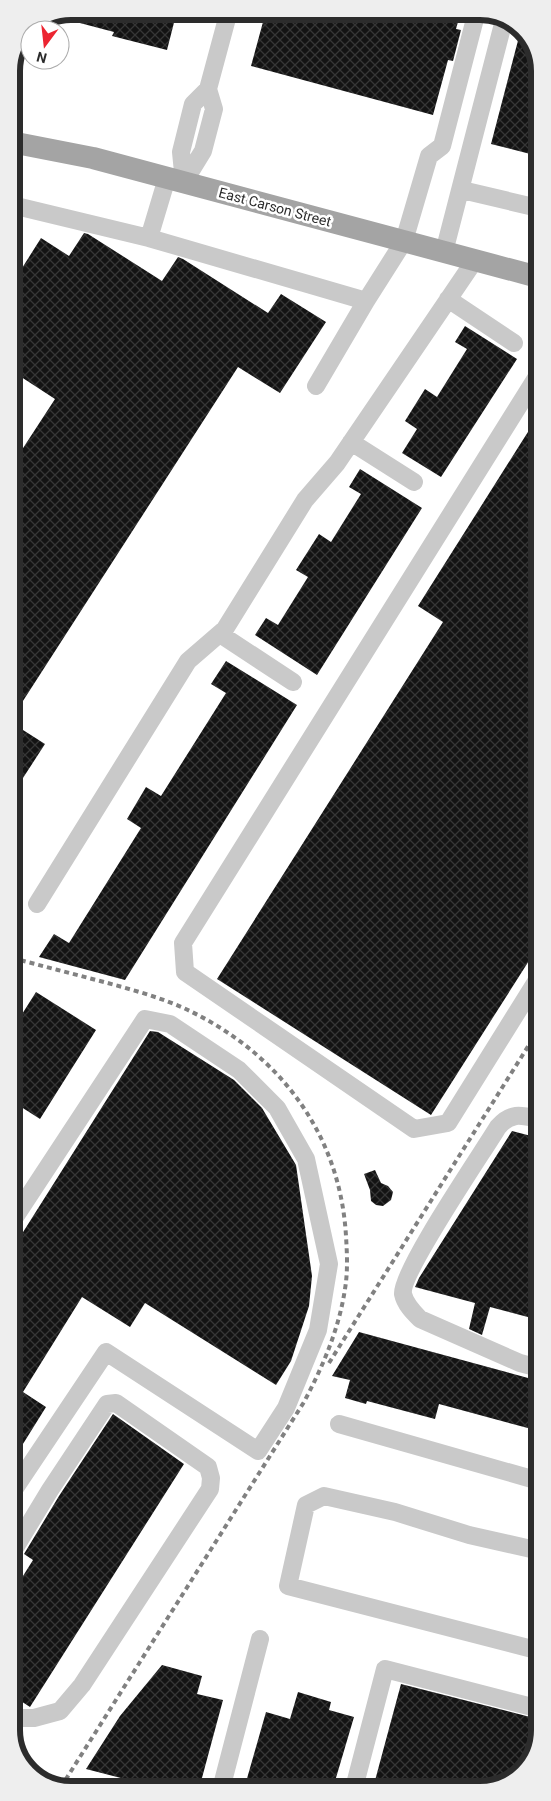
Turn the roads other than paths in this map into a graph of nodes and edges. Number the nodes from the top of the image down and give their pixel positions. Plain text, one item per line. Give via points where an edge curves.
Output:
1 (227, 20) edge
2 (476, 20) edge
3 (503, 26) edge
4 (20, 147) edge
5 (175, 180) junction
6 (462, 190) junction
7 (531, 206) edge
8 (20, 207) edge
9 (149, 238) junction
10 (404, 241) junction
11 (444, 252) junction
12 (475, 260) junction
13 (531, 275) edge
14 (448, 299) junction
15 (366, 301) junction
16 (514, 343) dead end
17 (316, 386) dead end
18 (531, 386) edge
19 (351, 442) junction
20 (414, 482) dead end
21 (220, 634) junction
22 (293, 682) dead end
23 (37, 904) dead end
24 (531, 990) edge
25 (531, 1117) edge
26 (20, 1209) edge
27 (531, 1366) edge
28 (339, 1424) dead end
29 (531, 1478) edge
30 (20, 1481) edge
31 (20, 1539) edge
32 (531, 1549) edge
33 (260, 1639) dead end
34 (531, 1649) edge
35 (531, 1707) edge
36 (20, 1718) edge
37 (223, 1781) edge
38 (356, 1781) edge

1 - 5 street via 208,90 193,104
2 - 10 street via 442,146 429,156
3 - 6 street
4 - 5 main road, East Carson Street via 71,153
5 - 9 street
5 - 10 main road, East Carson Street
6 - 7 street
6 - 11 street
8 - 9 street
9 - 15 street
10 - 11 main road, East Carson Street
10 - 15 street
11 - 12 main road, East Carson Street
12 - 13 main road, East Carson Street
12 - 14 street
14 - 16 street
14 - 19 street
15 - 17 street
18 - 24 street via 182,943 185,972 414,1128 448,1123
19 - 20 street
19 - 21 street via 305,500
21 - 22 street
21 - 23 street via 188,661
25 - 27 street via 515,1115 498,1127 441,1217 410,1272 403,1293 408,1306 420,1319
26 - 30 street via 145,1019 170,1024 240,1070 276,1108 306,1159 329,1264 318,1330 286,1408 258,1451 106,1352
28 - 29 street
31 - 36 street via 107,1404 116,1403 208,1467 210,1489 82,1685 60,1711
32 - 34 street via 324,1496 306,1505 288,1586
33 - 37 street
35 - 38 street via 385,1669

